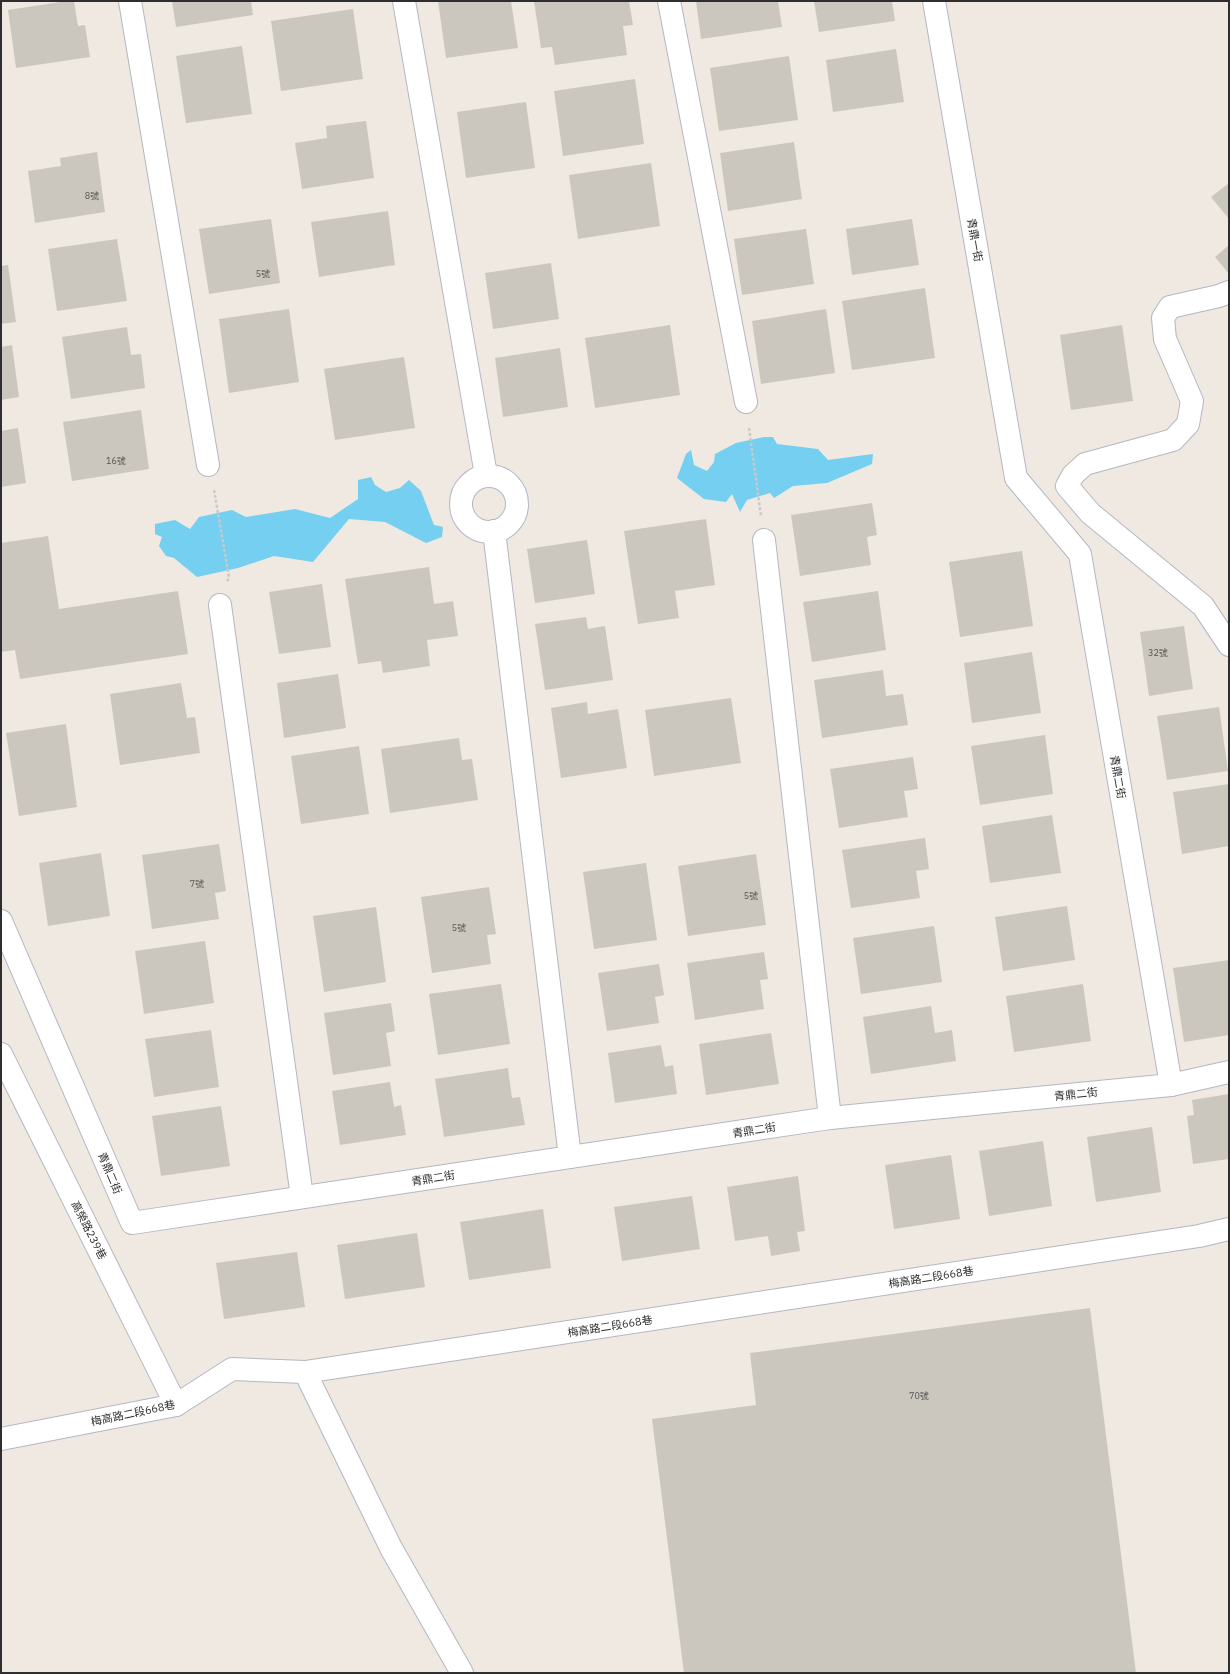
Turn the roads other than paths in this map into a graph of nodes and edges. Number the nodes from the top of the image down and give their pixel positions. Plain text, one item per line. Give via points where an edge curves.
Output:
1 (130, 1) edge
2 (404, 1) edge
3 (669, 1) edge
4 (934, 1) edge
5 (1229, 292) edge
6 (746, 402) dead end
7 (208, 465) dead end
8 (486, 476) junction
9 (494, 532) junction
10 (764, 540) dead end
11 (1080, 554) joint
12 (220, 605) dead end
13 (1229, 645) edge
14 (1, 922) edge
15 (1, 1054) edge
16 (1229, 1072) edge
17 (1171, 1085) junction
18 (830, 1118) junction
19 (570, 1157) junction
20 (302, 1197) junction
21 (1229, 1229) edge
22 (305, 1372) junction
23 (176, 1405) junction
24 (1, 1439) edge
25 (462, 1673) edge

1 - 7 street
2 - 8 street
3 - 6 street
4 - 11 street, 青鼎一街 via 1016,478
5 - 13 street via 1170,307 1163,318 1165,339 1192,400 1188,424 1173,440 1085,464 1073,474 1067,486 1090,513 1203,606
8 - 9 street via 504,479 512,486 518,504 511,522
8 - 9 street via 477,478 467,487 461,499 461,508 469,523 485,532
9 - 19 street
10 - 18 street
11 - 17 street, 青鼎二街
12 - 20 street
14 - 20 street, 青鼎二街 via 132,1223
15 - 23 street, 高榮路239巷
16 - 17 street
17 - 18 street, 青鼎二街
18 - 19 street, 青鼎二街
19 - 20 street, 青鼎二街
21 - 22 street, 梅高路二段668巷 via 1199,1236
22 - 23 street, 梅高路二段668巷 via 232,1369
22 - 25 street via 391,1548
23 - 24 street, 梅高路二段668巷

